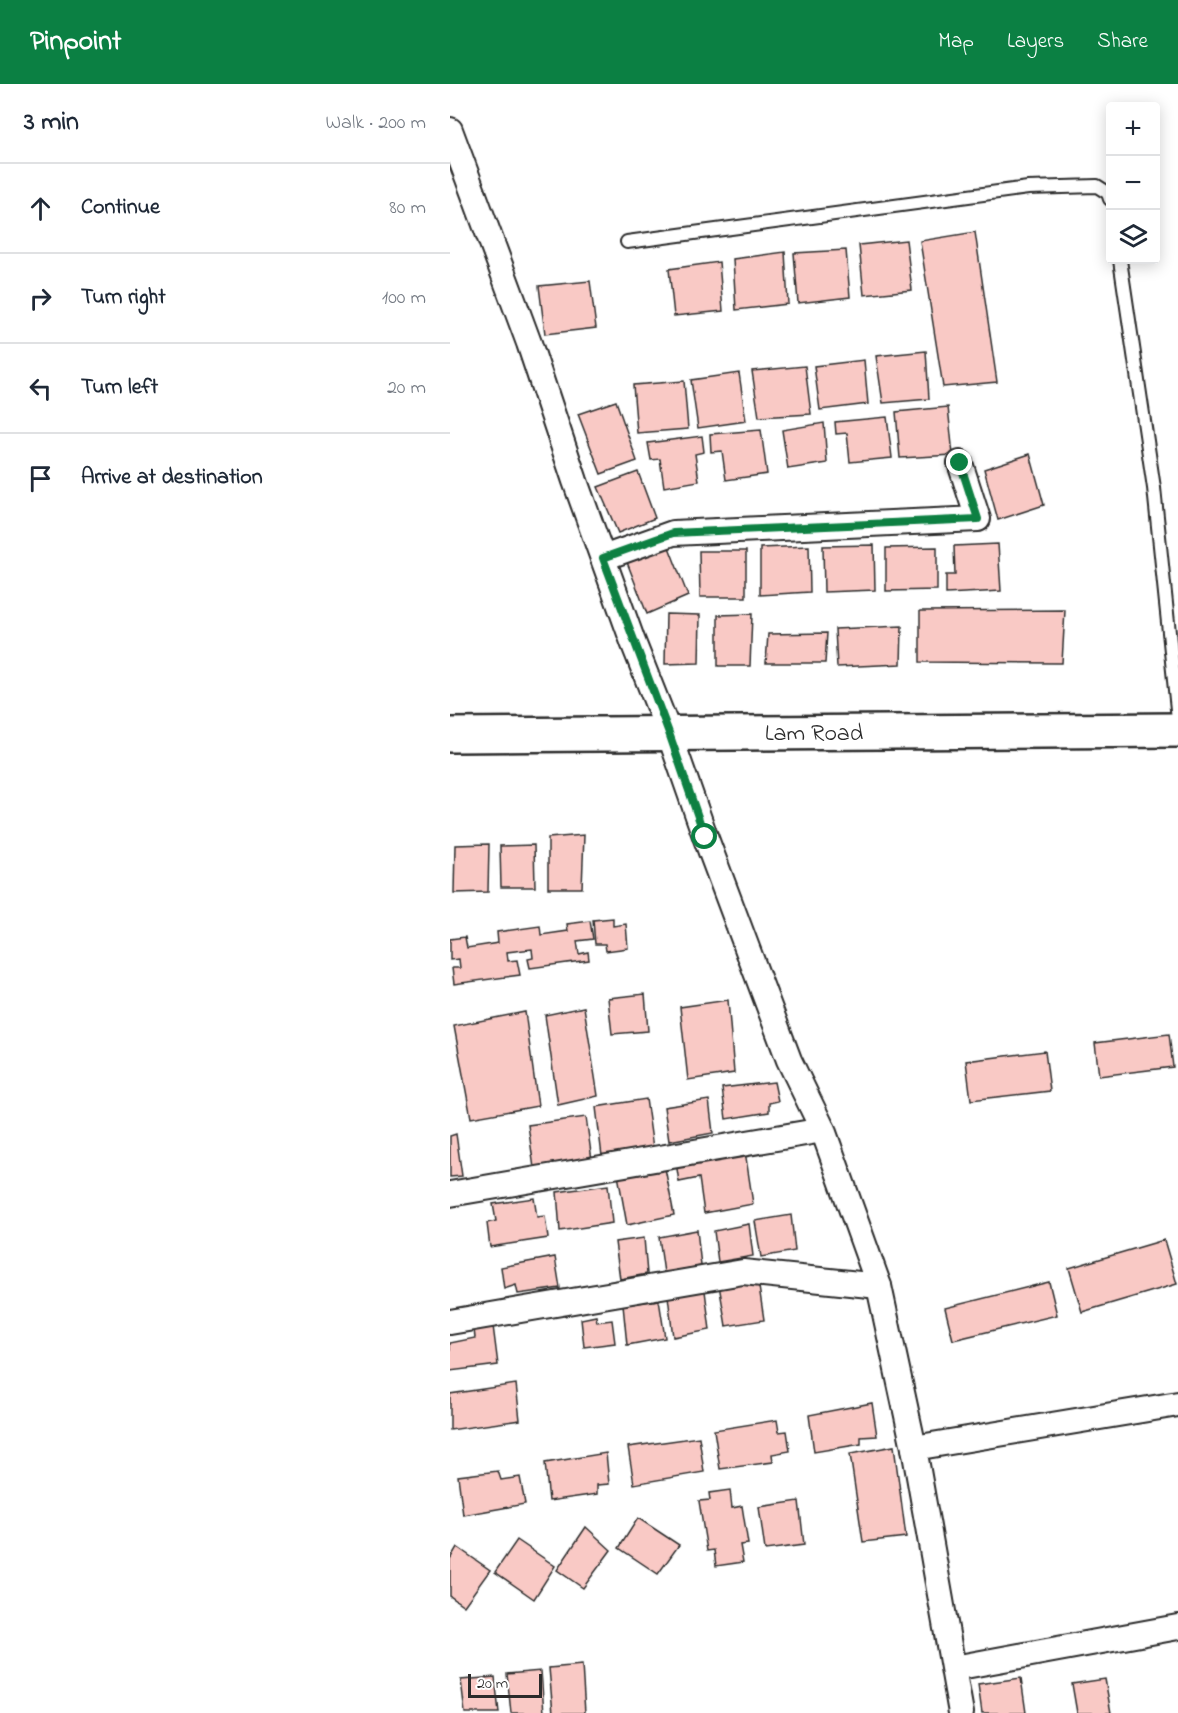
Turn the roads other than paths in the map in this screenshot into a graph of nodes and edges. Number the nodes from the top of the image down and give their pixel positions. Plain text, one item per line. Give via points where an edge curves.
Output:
1 (450, 130) edge
2 (1106, 192) edge
3 (627, 242) dead end
4 (1121, 264) edge
5 (960, 463) dead end
6 (603, 558) junction
7 (1178, 719) edge
8 (1178, 730) edge
9 (669, 733) junction
10 (450, 735) edge
11 (823, 1130) junction
12 (450, 1194) edge
13 (879, 1286) junction
14 (450, 1322) edge
15 (1178, 1404) edge
16 (914, 1448) junction
17 (1178, 1627) edge
18 (954, 1668) junction
19 (961, 1713) edge

1 - 6 street
2 - 3 lane via 1097,186 1028,188
4 - 7 lane via 1154,488
5 - 6 street via 978,519 673,533
6 - 9 street
8 - 9 main road, Lam Road
9 - 10 main road, Lam Road
9 - 11 street via 789,1059
11 - 12 street
11 - 13 street
13 - 14 street via 743,1272
13 - 16 street
15 - 16 street
16 - 18 street
17 - 18 street
18 - 19 street

